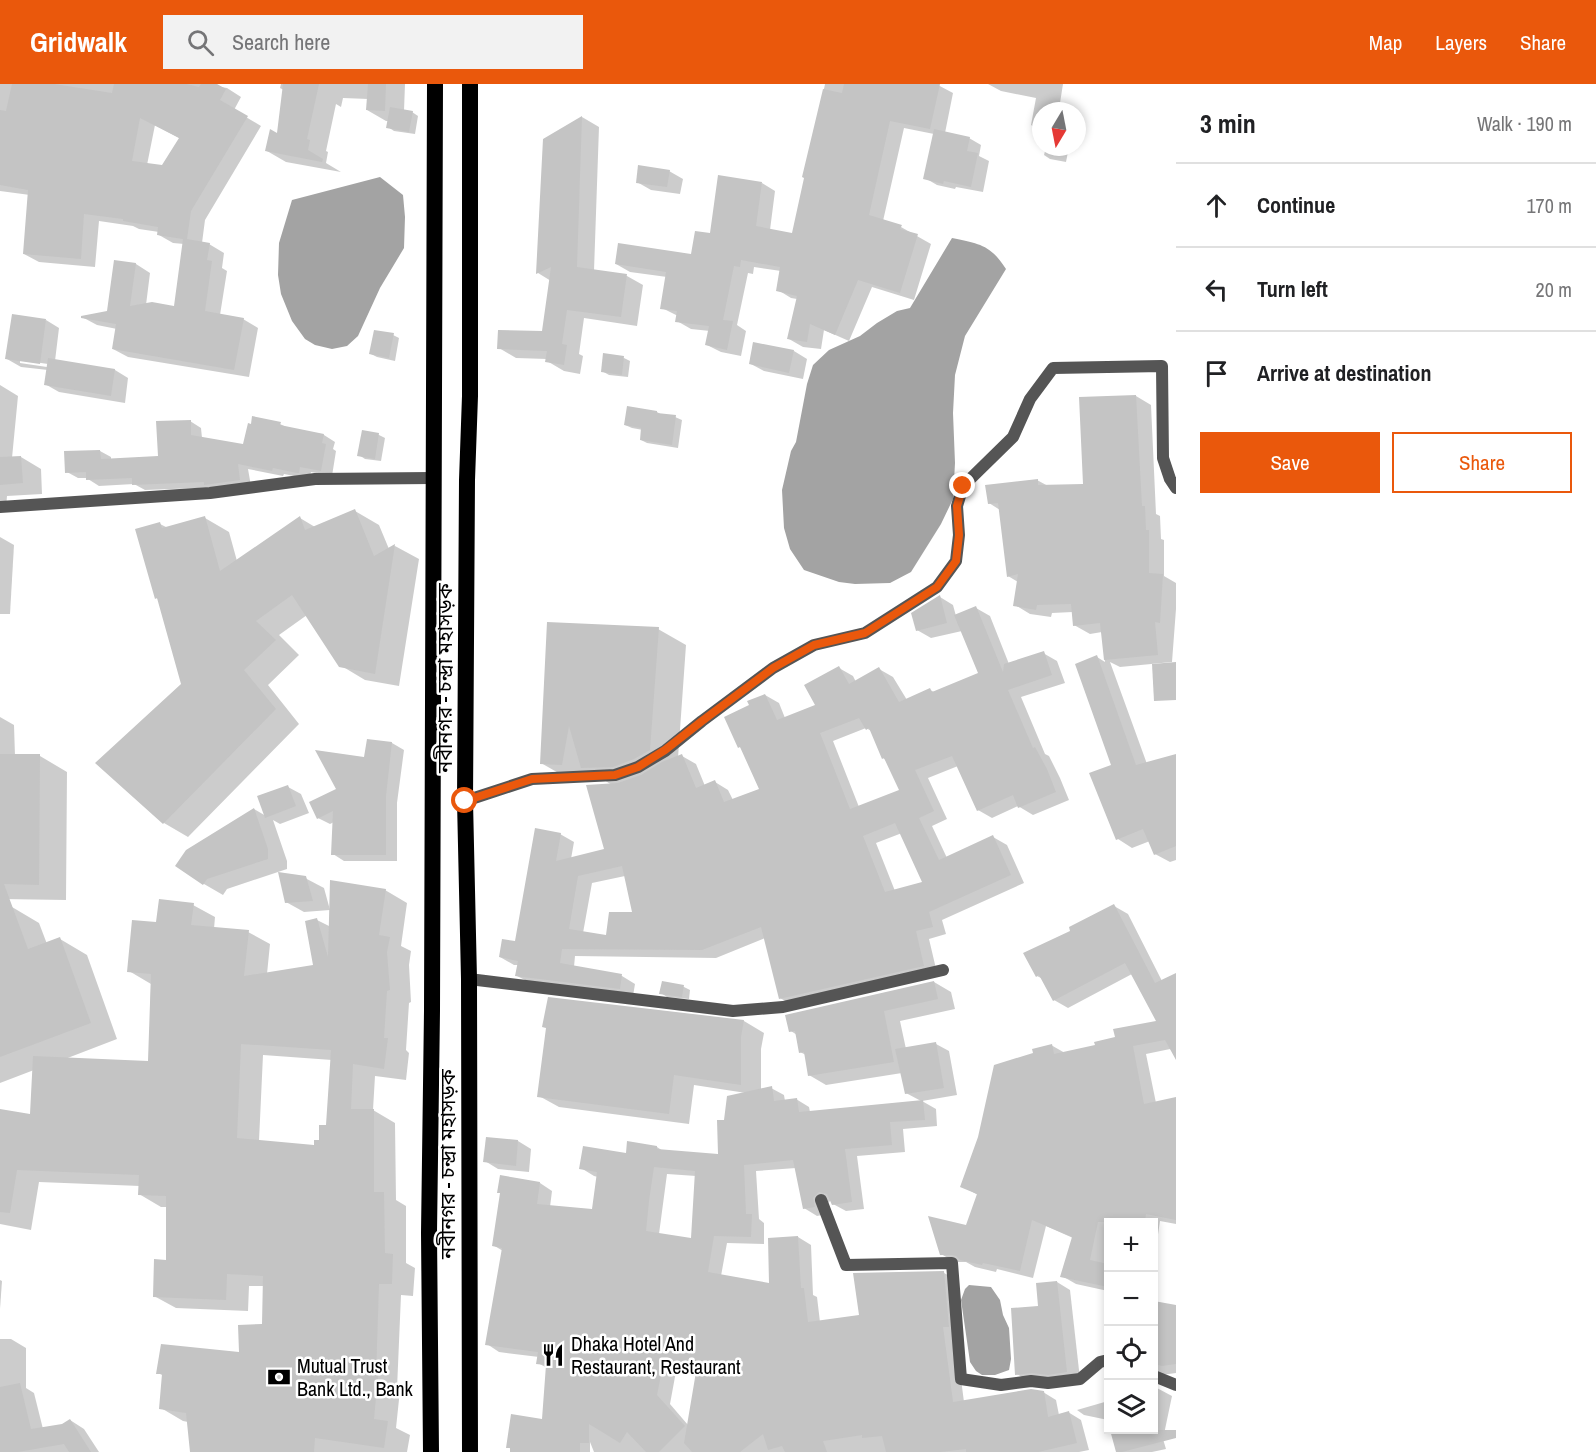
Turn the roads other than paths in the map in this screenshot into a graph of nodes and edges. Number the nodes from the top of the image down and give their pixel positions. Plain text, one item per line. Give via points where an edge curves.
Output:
1 (435, 84) edge
2 (470, 84) edge
3 (432, 478) junction
4 (1176, 488) edge
5 (0, 507) edge
6 (465, 801) junction
7 (943, 970) dead end
8 (469, 979) junction
9 (822, 1200) dead end
10 (1104, 1361) edge
11 (1158, 1378) edge
12 (1176, 1385) edge
13 (431, 1452) edge
14 (470, 1452) edge

1 - 3 highway, নবীনগর - চন্দ্রা মহাসড়ক
2 - 6 highway, নবীনগর - চন্দ্রা মহাসড়ক
3 - 5 street via 315,480 210,493
3 - 13 highway, নবীনগর - চন্দ্রা মহাসড়ক
4 - 6 street via 1163,458 1162,366 1053,368 1030,399 1013,436 963,486 957,506 956,561 937,587 865,633 814,645 773,668 638,767 615,775 532,779
6 - 8 highway, নবীনগর - চন্দ্রা মহাসড়ক
7 - 8 street via 783,1007 733,1011
8 - 14 highway, নবীনগর - চন্দ্রা মহাসড়ক
9 - 10 street via 846,1265 952,1263 961,1379 1001,1385 1080,1379
11 - 12 street

